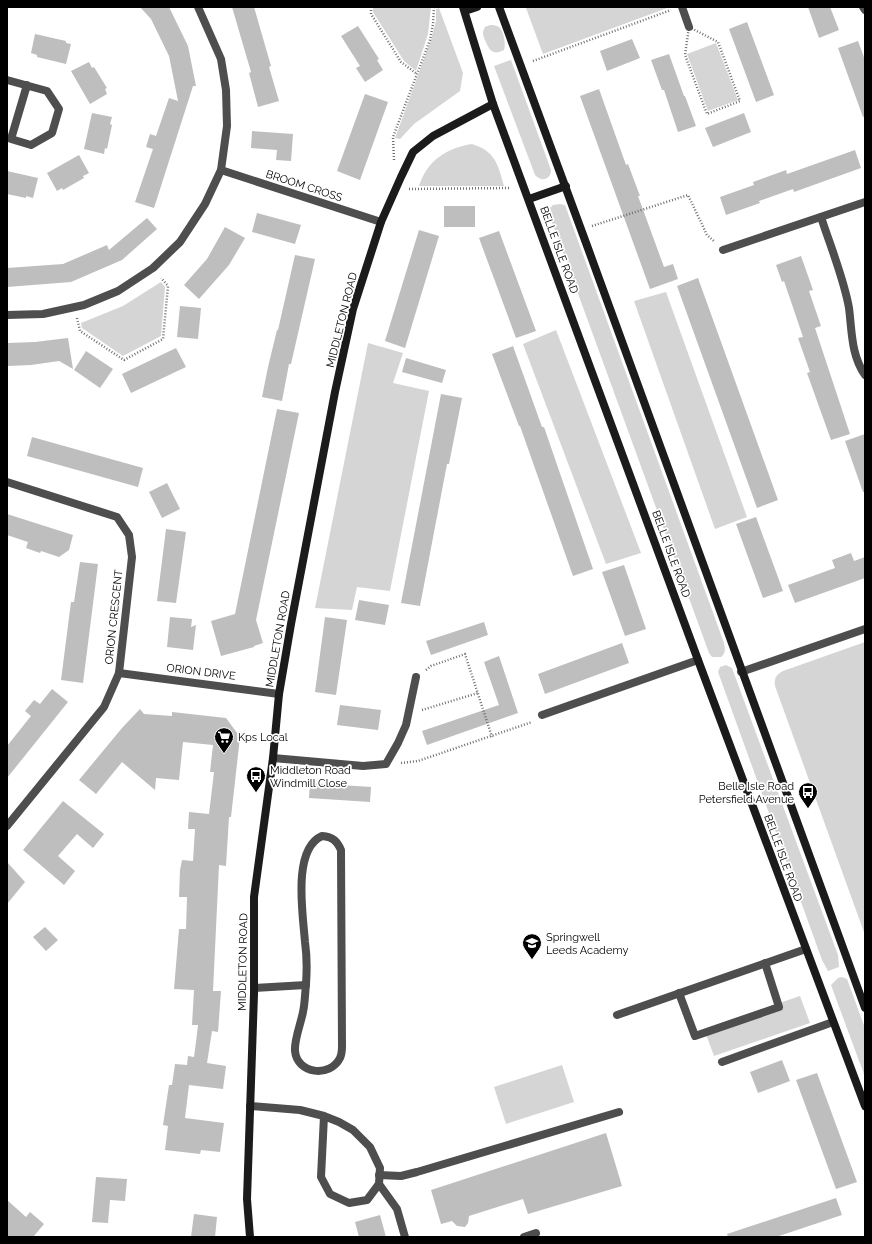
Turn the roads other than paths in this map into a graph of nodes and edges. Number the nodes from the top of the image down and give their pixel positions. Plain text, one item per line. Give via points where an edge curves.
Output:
1 (198, 7) edge
2 (477, 7) edge
3 (499, 7) edge
4 (682, 7) edge
5 (863, 7) edge
6 (464, 9) edge
7 (865, 10) edge
8 (689, 26) road end
9 (7, 80) edge
10 (27, 85) junction
11 (493, 104) junction
12 (221, 170) junction
13 (566, 186) junction
14 (529, 199) junction
15 (865, 202) edge
16 (821, 217) junction
17 (381, 222) junction
18 (723, 250) road end
19 (7, 315) edge
20 (865, 375) edge
21 (7, 482) edge
22 (865, 629) edge
23 (698, 660) junction
24 (742, 672) junction
25 (119, 673) junction
26 (416, 677) road end
27 (280, 694) junction
28 (542, 715) road end
29 (273, 758) junction
30 (7, 826) edge
31 (806, 949) junction
32 (765, 963) junction
33 (306, 986) junction
34 (254, 988) junction
35 (679, 993) junction
36 (865, 1008) edge
37 (617, 1014) dead end
38 (832, 1022) junction
39 (722, 1062) dead end
40 (250, 1106) junction
41 (865, 1106) edge
42 (618, 1112) dead end
43 (324, 1116) junction
44 (379, 1175) junction
45 (379, 1184) junction
46 (536, 1233) dead end
47 (250, 1237) edge
48 (405, 1237) edge
49 (524, 1237) edge

1 - 12 street via 221,59 226,90 227,126
2 - 6 street
3 - 13 street
4 - 8 street
5 - 7 street
6 - 11 street, BELLE ISLE ROAD
9 - 10 street
10 - 10 street via 47,91 58,109 52,133 32,145 11,139
11 - 14 street, BELLE ISLE ROAD
11 - 17 street, MIDDLETON ROAD via 433,136 413,152
12 - 17 street, BROOM CROSS
12 - 19 street via 205,204 180,242 153,268 118,291 84,305 43,314
13 - 14 street
13 - 24 street
14 - 23 street, BELLE ISLE ROAD
15 - 16 street
16 - 18 street
16 - 20 street via 843,284 856,356
17 - 27 street, MIDDLETON ROAD via 353,310 337,384
21 - 25 street, ORION CRESCENT via 118,517 129,535 132,558
22 - 24 street
23 - 28 street
23 - 31 street, BELLE ISLE ROAD
24 - 36 street
25 - 27 street, ORION DRIVE
25 - 30 street, ORION CRESCENT via 104,707
26 - 29 street via 406,725 386,764 363,766
27 - 29 street, MIDDLETON ROAD
29 - 34 street, MIDDLETON ROAD via 254,897
31 - 32 street
31 - 38 street, BELLE ISLE ROAD
32 - 35 street
32 - 35 street via 779,1007 695,1036
33 - 33 street via 302,871 311,844 322,836 328,836 333,838 341,850 342,1046 336,1064 324,1070 311,1071 303,1067 295,1050 304,1010
33 - 34 street
34 - 40 street, MIDDLETON ROAD
35 - 37 street
38 - 39 street
38 - 41 street, BELLE ISLE ROAD
40 - 43 street via 300,1110
40 - 47 street, MIDDLETON ROAD via 247,1199
42 - 44 street via 417,1172 401,1176
43 - 44 street via 353,1130 370,1147 380,1168
43 - 45 street via 322,1177 330,1194 349,1203 367,1200
44 - 45 street
45 - 48 street via 397,1209
46 - 49 street

